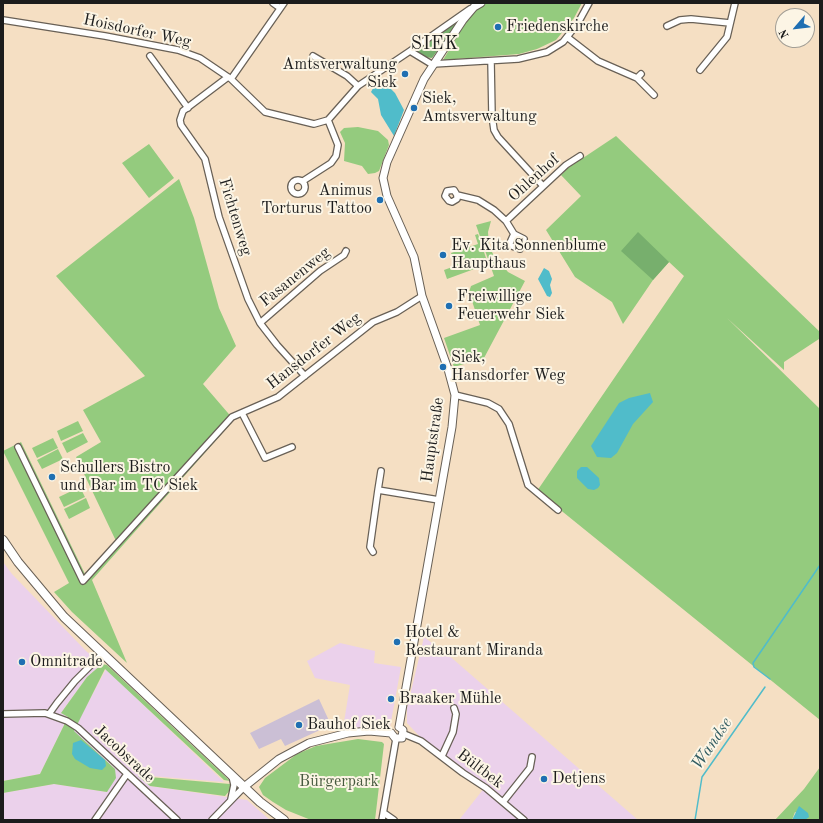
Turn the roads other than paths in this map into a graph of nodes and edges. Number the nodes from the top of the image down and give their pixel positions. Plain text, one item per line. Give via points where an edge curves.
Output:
1 (273, 3) edge
2 (481, 3) edge
3 (589, 3) edge
4 (735, 3) edge
5 (282, 5) edge
6 (471, 8) dead end
7 (3, 20) edge
8 (730, 23) junction
9 (667, 26) dead end
10 (567, 37) junction
11 (410, 51) junction
12 (150, 56) dead end
13 (313, 56) dead end
14 (491, 61) junction
15 (433, 65) junction
16 (700, 70) dead end
17 (230, 78) junction
18 (358, 86) junction
19 (654, 95) dead end
20 (188, 108) junction
21 (328, 120) junction
22 (580, 156) dead end
23 (302, 181) dead end
24 (543, 186) junction
25 (457, 195) dead end
26 (506, 221) junction
27 (514, 234) dead end
28 (346, 251) dead end
29 (422, 296) junction
30 (260, 323) junction
31 (305, 376) junction
32 (455, 395) junction
33 (242, 413) junction
34 (18, 447) dead end
35 (292, 447) dead end
36 (381, 471) dead end
37 (378, 490) junction
38 (439, 500) junction
39 (558, 510) dead end
40 (3, 540) edge
41 (373, 552) dead end
42 (102, 654) junction
43 (454, 708) dead end
44 (3, 714) edge
45 (49, 714) junction
46 (399, 726) junction
47 (404, 734) junction
48 (394, 736) junction
49 (442, 756) junction
50 (532, 757) dead end
51 (127, 774) junction
52 (232, 776) junction
53 (244, 788) junction
54 (230, 801) junction
55 (503, 802) junction
56 (384, 813) junction
57 (95, 820) edge
58 (177, 820) edge
59 (212, 820) edge
60 (284, 820) edge
61 (382, 820) edge
62 (394, 820) edge
63 (524, 820) edge

1 - 5 street
2 - 15 street, Hauptstraße via 463,20
3 - 10 street
4 - 8 street
5 - 17 street
6 - 11 street
7 - 17 street, Hoisdorfer Weg via 178,50 200,58
8 - 9 street via 690,19
8 - 16 street via 727,36
10 - 14 street via 547,52 518,59
10 - 19 street via 598,61 639,76
11 - 15 street
11 - 18 street
12 - 20 street
13 - 18 street via 347,76
14 - 15 street
14 - 24 street via 494,130
15 - 29 street, Hauptstraße via 417,92 387,162 383,178 386,196 414,257
17 - 20 street
17 - 21 street, Hoisdorfer Weg via 265,112 314,124
18 - 21 street
20 - 30 street, Fichtenweg via 181,115 181,125 205,159 219,217 248,299
21 - 23 street via 338,146 336,156 331,163
22 - 24 street, Ohlenhof
24 - 26 street, Ohlenhof
25 - 26 street, Ohlenhof via 487,205
26 - 27 street, Ohlenhof
28 - 30 street, Fasanenweg
29 - 31 street, Hansdorfer Weg via 373,322
29 - 32 street, Hauptstraße
30 - 31 street, Fichtenweg
31 - 33 street, Hansdorfer Weg via 278,397
32 - 38 street, Hauptstraße
32 - 39 street via 488,403 499,409 510,424 528,485
33 - 34 street, Hansdorfer Weg via 232,417 206,444 83,581
33 - 35 street via 265,458
36 - 37 street
37 - 38 street
37 - 41 street via 370,547
38 - 46 street, Hauptstraße
40 - 42 main road via 41,591
42 - 45 street via 56,702
42 - 52 main road
43 - 49 street, Bültbek via 456,714 453,732
44 - 45 street, Jacobsrade
45 - 51 street, Jacobsrade via 74,726
46 - 47 street
46 - 48 street via 394,728
47 - 48 street via 402,738
47 - 49 street, Bültbek via 421,741
48 - 53 street via 369,731 348,733 309,743 279,760
48 - 56 street
49 - 55 street, Bültbek
50 - 55 street, Bültbek via 530,768
51 - 57 street
51 - 58 street, Jacobsrade
52 - 53 main road
52 - 54 street via 234,789
53 - 54 street
53 - 60 main road
54 - 59 street
55 - 63 street, Bültbek
56 - 61 street
56 - 62 street

